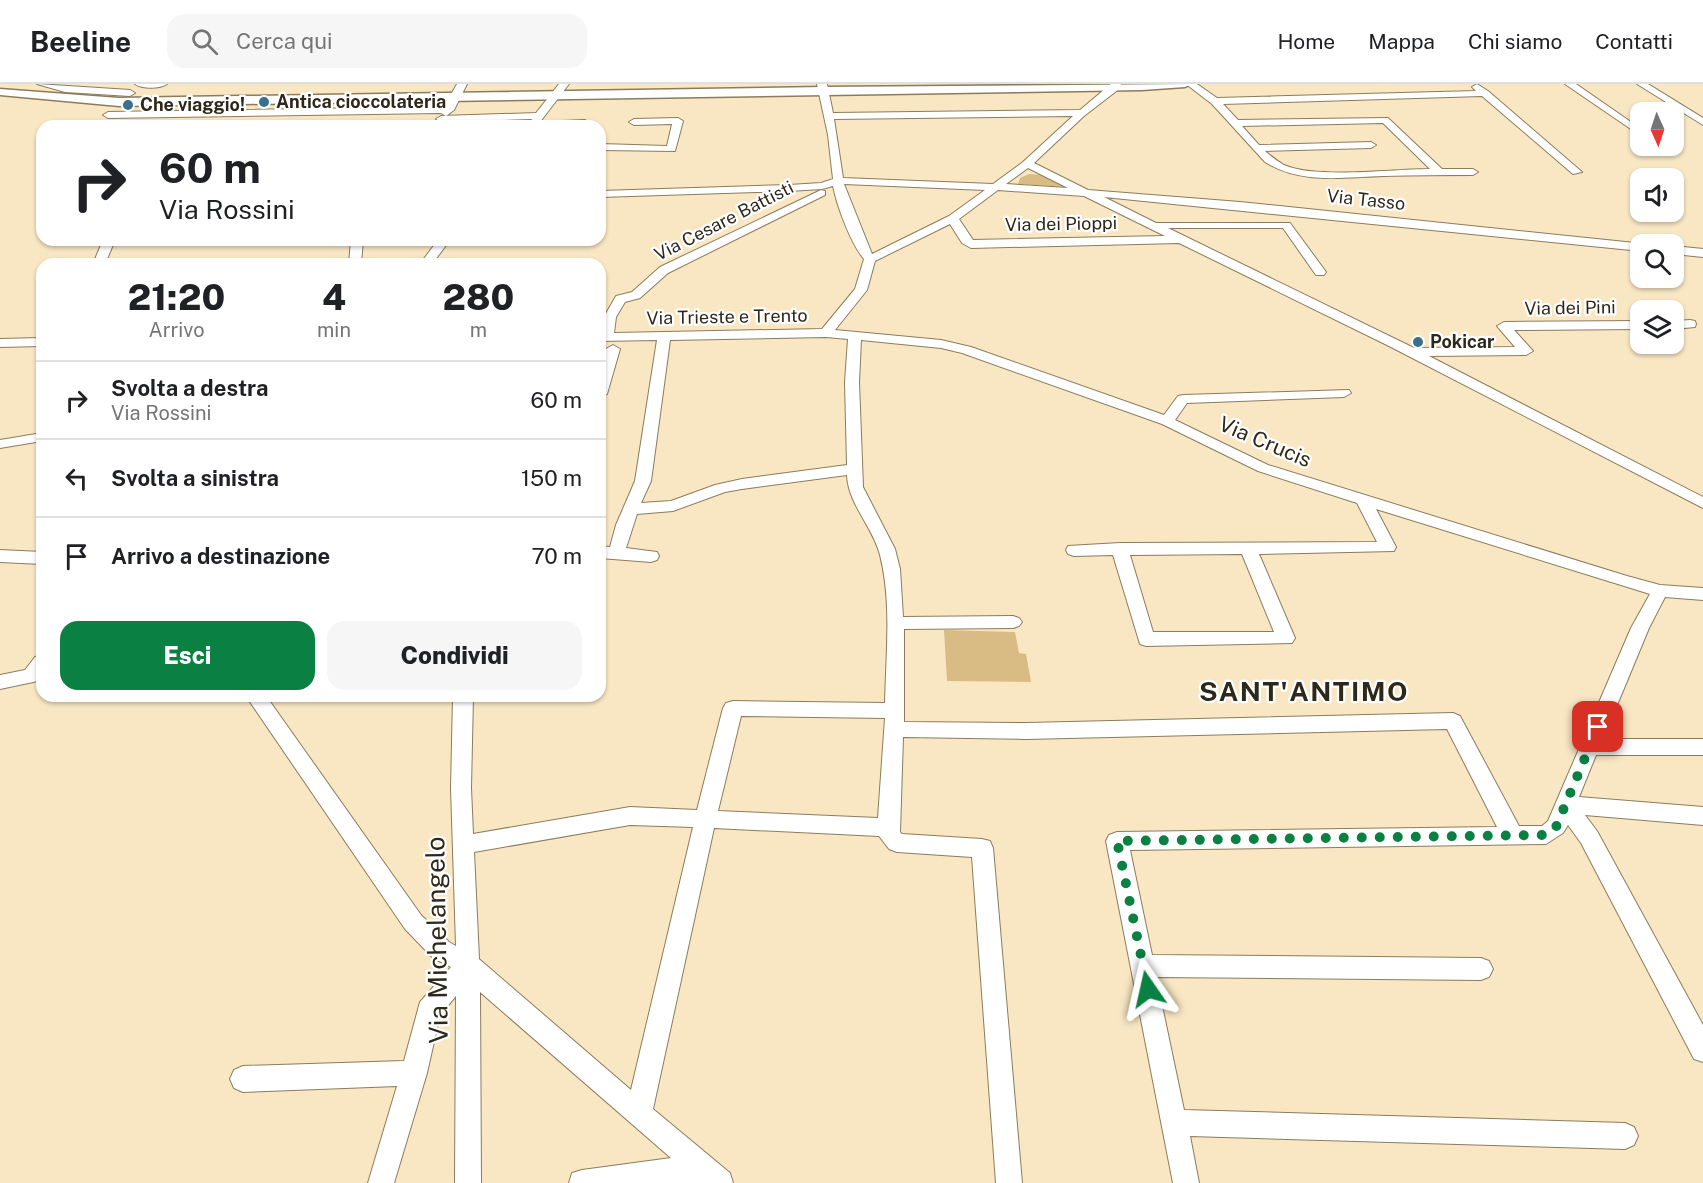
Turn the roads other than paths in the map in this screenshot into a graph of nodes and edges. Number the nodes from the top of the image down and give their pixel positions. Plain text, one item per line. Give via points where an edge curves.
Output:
1 (42, 84) edge
2 (140, 84) edge
3 (162, 84) edge
4 (462, 84) edge
5 (564, 84) edge
6 (1185, 84) edge
7 (1191, 84) edge
8 (1473, 84) edge
9 (1570, 84) edge
10 (1642, 84) edge
11 (1116, 86) edge
12 (88, 87) edge
13 (759, 87) edge
14 (823, 87) edge
15 (0, 92) edge
16 (130, 93) junction
17 (1485, 93) junction
18 (556, 94) junction
19 (456, 97) junction
20 (1213, 100) junction
21 (119, 102) junction
22 (382, 110) junction
23 (449, 110) junction
24 (1084, 113) junction
25 (108, 115) junction
26 (830, 117) junction
27 (104, 120) edge
28 (378, 120) edge
29 (440, 120) edge
30 (536, 120) edge
31 (634, 122) dead end
32 (1703, 122) edge
33 (1236, 123) junction
34 (1630, 125) edge
35 (1371, 145) dead end
36 (606, 147) edge
37 (1256, 148) junction
38 (1027, 164) junction
39 (1439, 172) junction
40 (1473, 172) dead end
41 (1577, 172) dead end
42 (994, 187) junction
43 (826, 188) junction
44 (1086, 192) junction
45 (606, 194) edge
46 (952, 218) junction
47 (1156, 225) junction
48 (1184, 239) junction
49 (1630, 246) edge
50 (1684, 251) edge
51 (1703, 253) edge
52 (870, 259) junction
53 (1320, 272) dead end
54 (1684, 324) edge
55 (1690, 324) dead end
56 (1630, 325) edge
57 (826, 333) junction
58 (664, 336) junction
59 (855, 336) junction
60 (607, 341) edge
61 (36, 342) edge
62 (0, 344) edge
63 (1411, 352) junction
64 (1344, 393) dead end
65 (1167, 421) junction
66 (36, 438) edge
67 (0, 444) edge
68 (854, 469) junction
69 (1364, 501) junction
70 (1703, 502) edge
71 (633, 509) junction
72 (1248, 548) junction
73 (1120, 549) junction
74 (1074, 550) dead end
75 (606, 552) edge
76 (618, 553) junction
77 (0, 556) edge
78 (651, 556) dead end
79 (36, 558) edge
80 (1660, 591) junction
81 (1699, 598) edge
82 (1013, 622) dead end
83 (895, 623) junction
84 (36, 670) edge
85 (0, 682) edge
86 (260, 702) edge
87 (463, 702) edge
88 (895, 720) junction
89 (1589, 747) junction
90 (1703, 747) edge
91 (1565, 805) junction
92 (1702, 817) edge
93 (705, 819) junction
94 (888, 827) junction
95 (1513, 836) junction
96 (463, 845) junction
97 (468, 964) junction
98 (1143, 966) junction
99 (1481, 969) dead end
100 (1703, 1050) edge
101 (414, 1073) junction
102 (243, 1079) dead end
103 (639, 1113) junction
104 (1173, 1123) junction
105 (1625, 1136) dead end
106 (711, 1175) edge
107 (381, 1183) edge
108 (468, 1183) edge
109 (582, 1183) edge
110 (1009, 1183) edge
111 (1186, 1183) edge

1 - 12 street
2 - 3 street
2 - 16 street
4 - 19 street
5 - 18 street
6 - 11 street
7 - 20 street
8 - 17 street
9 - 34 street
10 - 32 street
11 - 14 street
11 - 24 street
12 - 16 street
13 - 14 street
13 - 18 street
14 - 26 street
15 - 21 street
16 - 21 street
17 - 20 street
17 - 41 street
18 - 19 street
18 - 30 street
19 - 21 street
19 - 23 street
20 - 33 street
21 - 25 street
22 - 23 street
22 - 25 street
22 - 28 street
23 - 29 street
24 - 26 street
24 - 38 street
25 - 27 street
26 - 43 street
31 - 36 street via 678,121 672,148
33 - 37 street
33 - 39 street via 1385,120
35 - 37 street
37 - 39 street via 1282,167 1316,174
38 - 42 street
38 - 44 street
39 - 40 street
42 - 43 street, Via Tasso
42 - 44 street, Via Tasso
42 - 46 street
43 - 45 street, Via Tasso
43 - 52 street
43 - 60 street, Via Cesare Battisti via 664,270 636,295 620,299 610,317
44 - 47 street
44 - 49 street, Via Tasso
46 - 48 street, Via dei Pioppi via 971,244
46 - 52 street
47 - 48 street
47 - 53 street via 1286,225
48 - 63 street
50 - 51 street
52 - 57 street via 861,290
54 - 55 street
56 - 63 street, Via dei Pini via 1504,326 1526,351
57 - 58 street, Via Trieste e Trento
57 - 59 street, Via Trieste e Trento
58 - 60 street, Via Trieste e Trento
58 - 71 street via 643,481
59 - 65 street, Via Crucis via 966,350
59 - 68 street
61 - 62 street
63 - 70 street
64 - 65 street via 1183,399
65 - 69 street, Via Crucis via 1263,468
66 - 67 street
68 - 71 street via 742,484 673,506
68 - 83 street via 861,502 885,542
69 - 72 street via 1388,547
69 - 80 street, Via Crucis
71 - 76 street via 624,525
72 - 73 street
72 - 73 street via 1286,638 1146,639
73 - 74 street
75 - 76 street
76 - 78 street
77 - 79 street
80 - 81 street, Via Crucis
80 - 89 street
82 - 83 street
83 - 88 street
84 - 85 street via 31,676
86 - 97 street via 413,922 441,950
87 - 96 street, Via Michelangelo
88 - 93 street via 733,708
88 - 94 street
88 - 95 street via 1026,731 1453,721
89 - 90 street
89 - 91 street
91 - 92 street
91 - 95 street via 1556,827 1545,835
91 - 100 street via 1589,837
93 - 94 street
93 - 96 street via 630,816
93 - 103 street
94 - 110 street via 897,843 982,848
95 - 98 street via 1117,841
96 - 97 street, Via Michelangelo
97 - 101 street via 429,1010
97 - 103 street
97 - 108 street, Via Michelangelo
98 - 99 street
98 - 104 street
101 - 102 street
101 - 107 street
103 - 106 street
104 - 105 street
104 - 111 street
106 - 109 street

